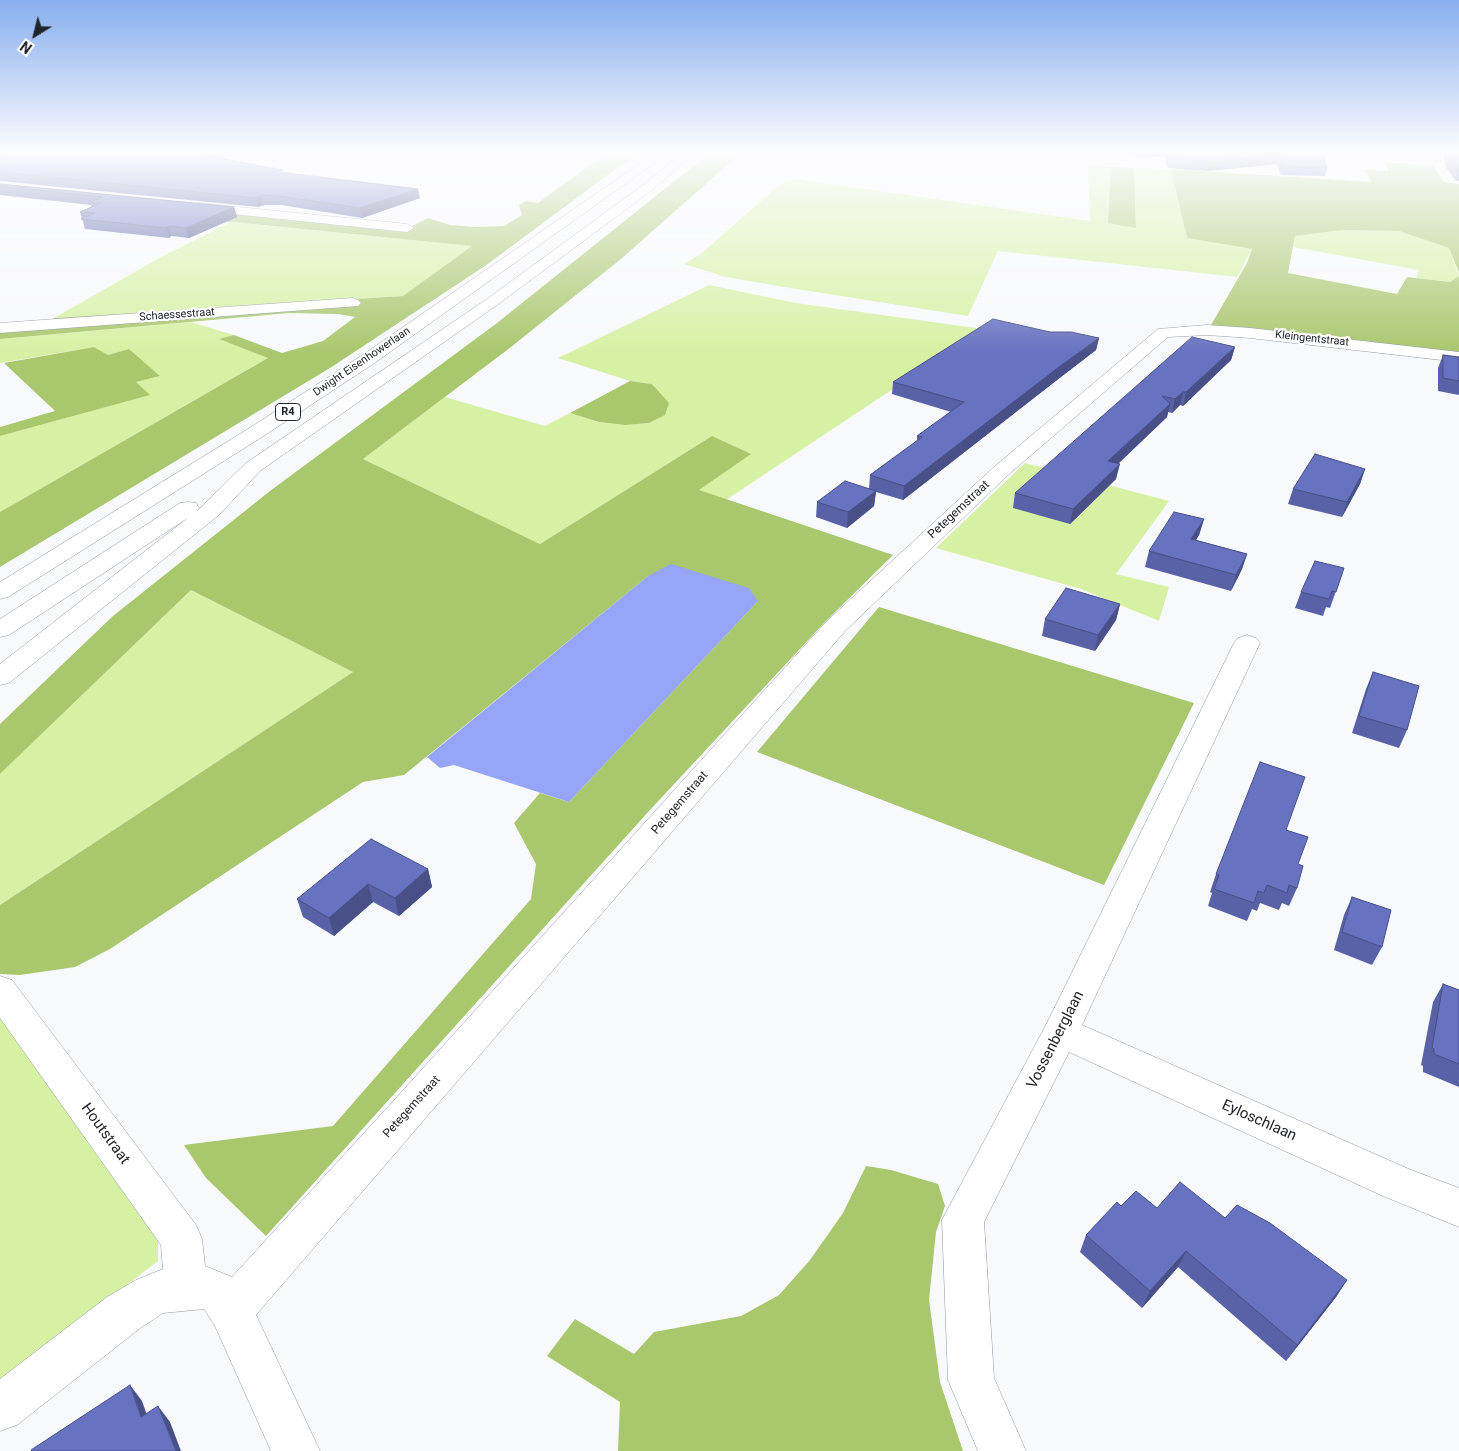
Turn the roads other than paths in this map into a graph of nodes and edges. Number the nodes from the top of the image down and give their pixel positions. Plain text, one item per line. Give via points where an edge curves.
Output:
1 (315, 219) edge
2 (569, 219) edge
3 (605, 219) edge
4 (407, 228) dead end
5 (353, 303) dead end
6 (0, 328) edge
7 (1164, 332) joint
8 (1459, 357) edge
9 (252, 467) junction
10 (0, 592) edge
11 (0, 630) edge
12 (1247, 643) dead end
13 (0, 676) edge
14 (0, 990) edge
15 (1061, 1032) junction
16 (1459, 1208) edge
17 (186, 1287) junction
18 (231, 1310) junction
19 (0, 1408) edge
20 (296, 1451) edge
21 (1002, 1451) edge

1 - 4 main road
2 - 10 main road, Dwight Eisenhowerlaan / R4 via 370,358
3 - 9 main road, R4 via 492,302
5 - 6 main road, Schaessestraat
7 - 8 main road, Kleingentstraat via 1250,333
7 - 18 main road, Petegemstraat via 1001,471 836,626
9 - 11 main road, R4
9 - 13 main road via 211,510
12 - 15 main road, Vossenberglaan
14 - 17 main road, Houtstraat via 182,1239
15 - 16 main road, Eyloschlaan
15 - 21 main road, Vossenberglaan via 963,1220 971,1380
17 - 18 main road via 204,1287 221,1294
17 - 19 main road via 169,1289 143,1300
18 - 20 main road

